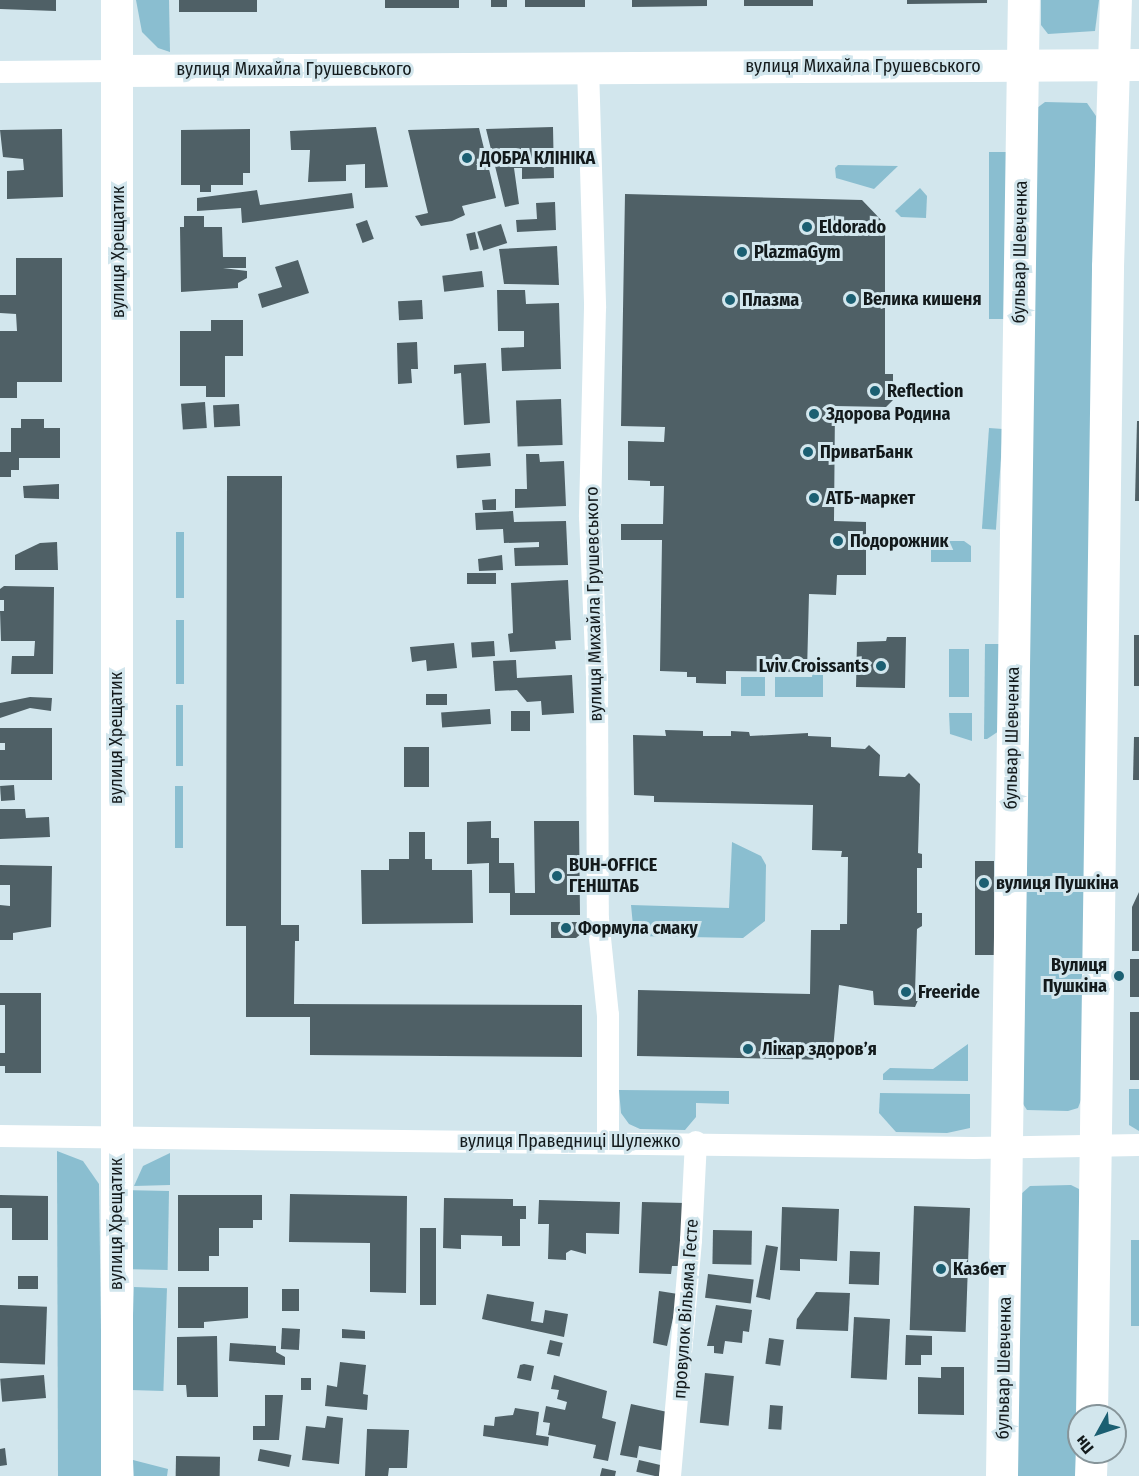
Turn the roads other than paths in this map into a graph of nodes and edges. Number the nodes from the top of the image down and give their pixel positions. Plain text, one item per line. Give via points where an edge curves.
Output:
1 (117, 0) edge
2 (1024, 0) edge
3 (1116, 0) edge
4 (1023, 65) junction
5 (1127, 65) edge
6 (588, 67) junction
7 (118, 71) junction
8 (0, 72) edge
9 (0, 1136) edge
10 (115, 1138) junction
11 (608, 1141) junction
12 (696, 1142) junction
13 (1139, 1145) edge
14 (1095, 1146) junction
15 (1007, 1147) junction
16 (1092, 1404) edge
17 (117, 1476) edge
18 (670, 1476) edge
19 (1002, 1476) edge

1 - 7 main road, вулиця Хрещатик
2 - 4 main road, бульвар Шевченка
3 - 5 main road
4 - 5 main road, вулиця Михайла Грушевського
4 - 6 main road, вулиця Михайла Грушевського
4 - 15 main road, бульвар Шевченка
5 - 14 main road via 1107,300
6 - 7 main road, вулиця Михайла Грушевського
6 - 11 street, вулиця Михайла Грушевського via 595,308 590,517 597,680 598,919 608,1015
7 - 8 street, вулиця Михайла Грушевського
7 - 10 main road, вулиця Хрещатик
9 - 10 street, вулиця Праведниці Шулежко
10 - 11 street, вулиця Праведниці Шулежко
10 - 17 main road, вулиця Хрещатик
11 - 12 street, вулиця Праведниці Шулежко
12 - 15 street, вулиця Праведниці Шулежко
12 - 18 street, провулок Вільяма Гесте
13 - 14 street, вулиця Праведниці Шулежко
14 - 15 street, вулиця Праведниці Шулежко
14 - 16 main road
15 - 19 main road, бульвар Шевченка

